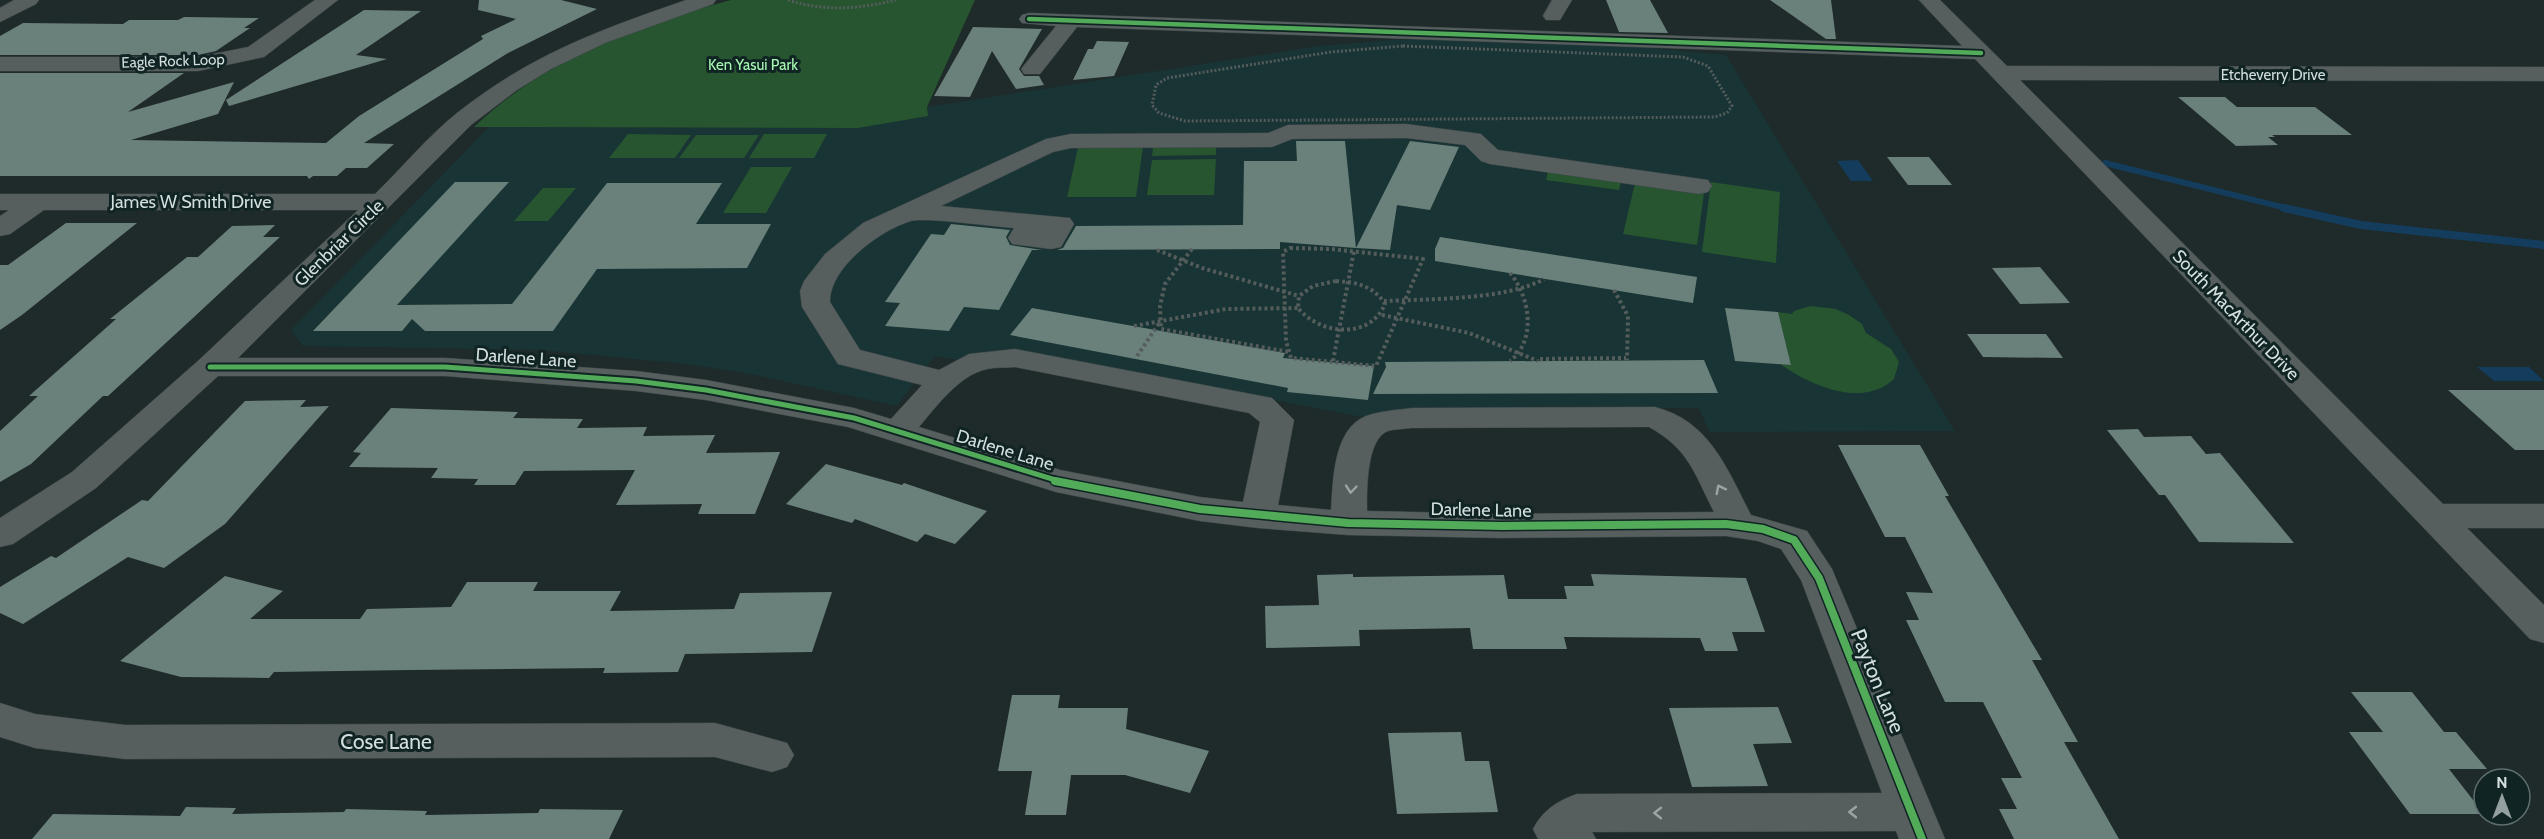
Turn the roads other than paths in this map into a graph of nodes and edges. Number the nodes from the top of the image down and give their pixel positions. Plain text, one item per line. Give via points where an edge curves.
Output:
1 (29, 0) edge
2 (328, 0) edge
3 (706, 0) edge
4 (1929, 0) edge
5 (0, 16) edge
6 (1029, 19) dead end
7 (1071, 21) junction
8 (1991, 63) junction
9 (0, 64) edge
10 (1032, 69) dead end
11 (2544, 74) edge
12 (1699, 186) dead end
13 (0, 202) edge
14 (38, 202) junction
15 (382, 202) junction
16 (909, 212) junction
17 (1032, 221) dead end
18 (0, 228) edge
19 (210, 367) junction
20 (945, 381) junction
21 (897, 432) junction
22 (1258, 516) junction
23 (2432, 516) junction
24 (2544, 516) edge
25 (1348, 523) junction
26 (1739, 526) junction
27 (0, 535) edge
28 (1794, 540) joint
29 (2544, 629) edge
30 (0, 720) edge
31 (772, 754) dead end
32 (1917, 825) edge
33 (1573, 839) edge

1 - 5 street
2 - 9 street, Eagle Rock Loop via 256,52 226,60
3 - 15 street, Glenbriar Circle via 652,9 509,84 463,120
4 - 8 street, South MacArthur Drive
6 - 7 street, Etcheverry Drive
7 - 8 street, Etcheverry Drive
7 - 10 street
8 - 11 street, Etcheverry Drive
8 - 23 street, South MacArthur Drive
12 - 16 street via 1491,156 1472,139 1406,131 1288,132 1272,140 1071,141 1046,146
13 - 14 street, James W Smith Drive
14 - 15 street, James W Smith Drive
14 - 18 street
15 - 19 street, Glenbriar Circle
16 - 17 street
16 - 20 street via 850,244 817,284 815,302 849,357
19 - 21 street, Darlene Lane via 446,367 636,381 854,418
19 - 27 street, Glenbriar Circle via 84,480
20 - 21 street
20 - 22 street via 969,364 1015,358 1260,405 1276,420
21 - 22 street, Darlene Lane via 1056,481 1200,509
22 - 25 street, Darlene Lane
23 - 24 street
23 - 29 street, South MacArthur Drive
25 - 26 street, Darlene Lane
26 -> 25 street via 1701,453 1683,432 1655,417 1412,418 1374,424 1364,433 1355,454
26 - 28 street, Darlene Lane via 1763,529
28 - 32 street, Payton Lane via 1820,579
30 - 31 street, Cose Lane via 35,731 125,742 715,740
32 -> 33 street via 1577,813 1556,829

